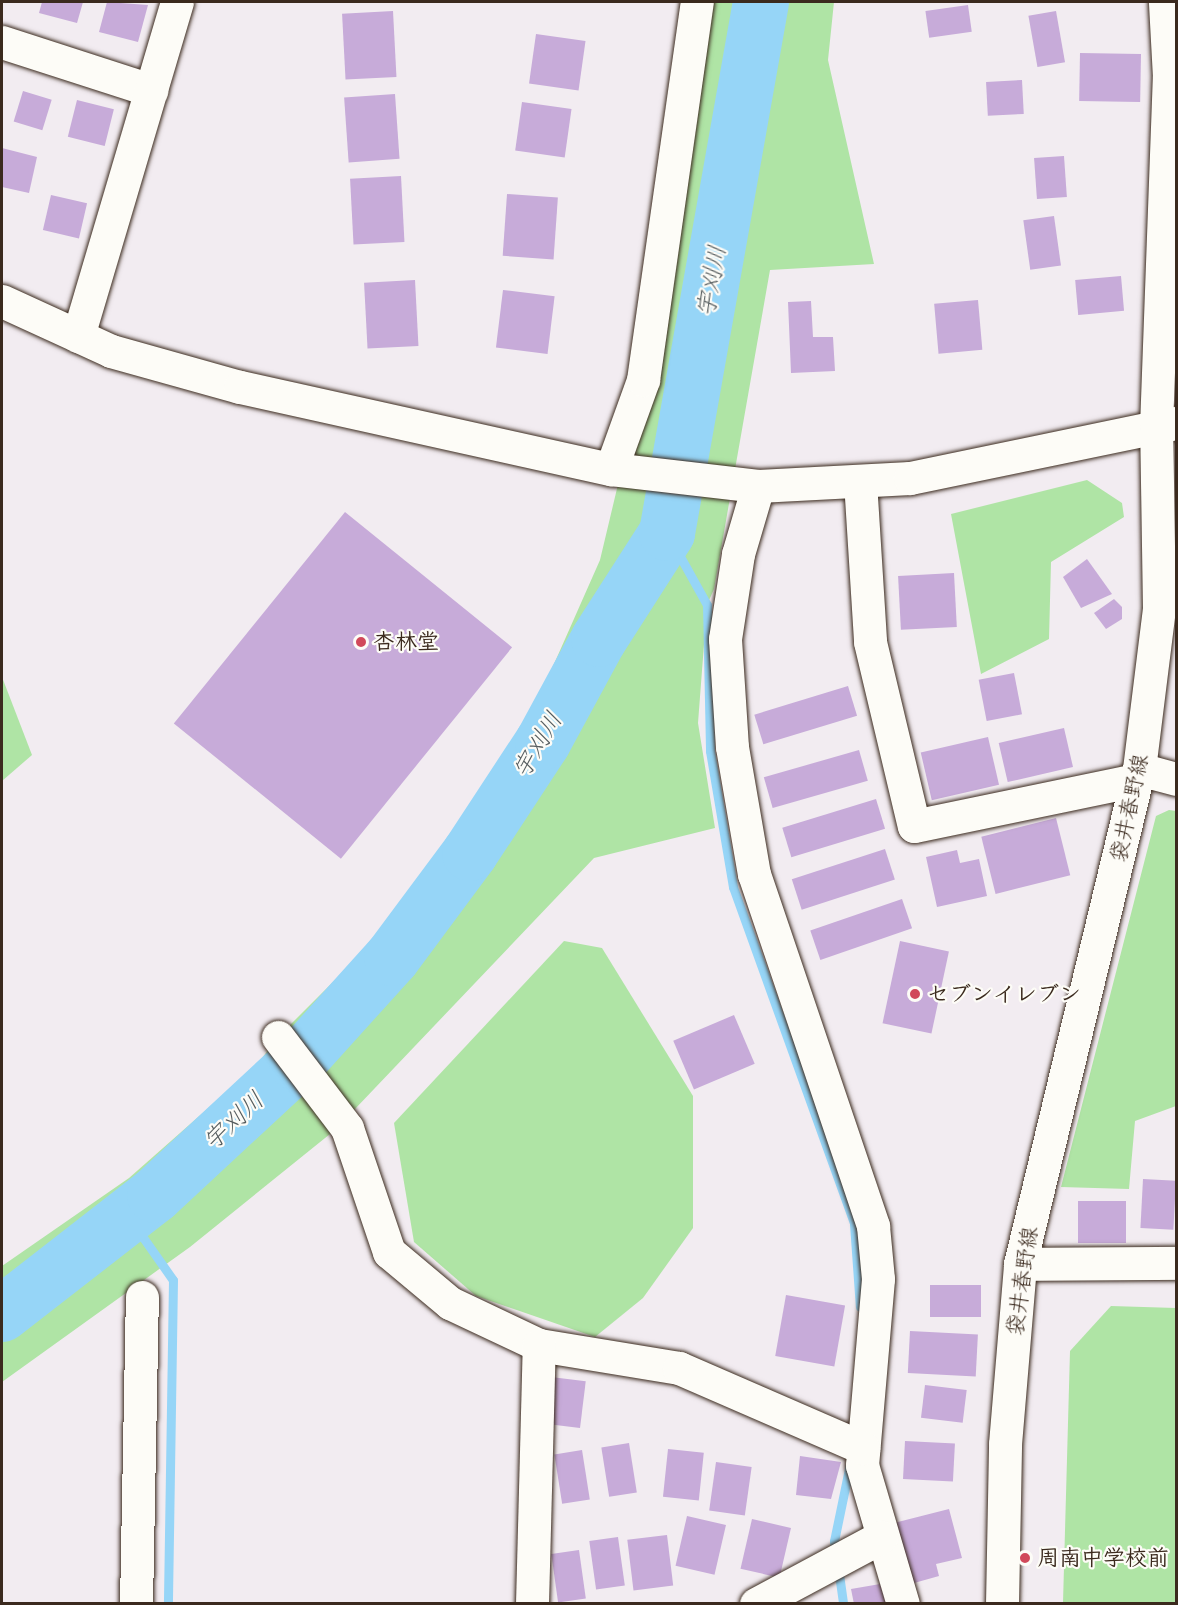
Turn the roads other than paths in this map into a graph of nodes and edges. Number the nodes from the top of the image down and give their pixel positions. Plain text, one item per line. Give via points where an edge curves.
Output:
1 (177, 2) edge
2 (697, 2) edge
3 (1165, 2) edge
4 (2, 42) edge
5 (151, 90) junction
6 (2, 302) edge
7 (78, 336) junction
8 (1166, 434) edge
9 (611, 469) junction
10 (860, 481) junction
11 (758, 486) junction
12 (1138, 775) junction
13 (1176, 779) edge
14 (279, 1037) dead end
15 (1176, 1263) edge
16 (1020, 1264) junction
17 (142, 1297) dead end
18 (539, 1345) junction
19 (863, 1448) junction
20 (881, 1537) junction
21 (136, 1604) edge
22 (532, 1604) edge
23 (756, 1604) edge
24 (903, 1604) edge
25 (1002, 1604) edge

1 - 5 street
2 - 9 street via 643,380
3 - 8 street, 袋井春野線 via 1169,78
4 - 5 street
5 - 7 street
6 - 7 street
7 - 9 street via 111,351 240,387
8 - 10 street via 910,478
8 - 12 street, 袋井春野線 via 1159,609
9 - 11 street
10 - 11 street
10 - 12 street via 870,642 914,826
11 - 19 street via 738,554 726,639 732,747 754,874 873,1226 878,1280
12 - 13 street
12 - 16 street, 袋井春野線
14 - 18 street via 347,1128 389,1252 450,1303
15 - 16 street
16 - 25 street, 袋井春野線 via 1005,1444
17 - 21 street
18 - 19 street via 679,1368
18 - 22 street
19 - 20 street via 862,1465
20 - 23 street
20 - 24 street

